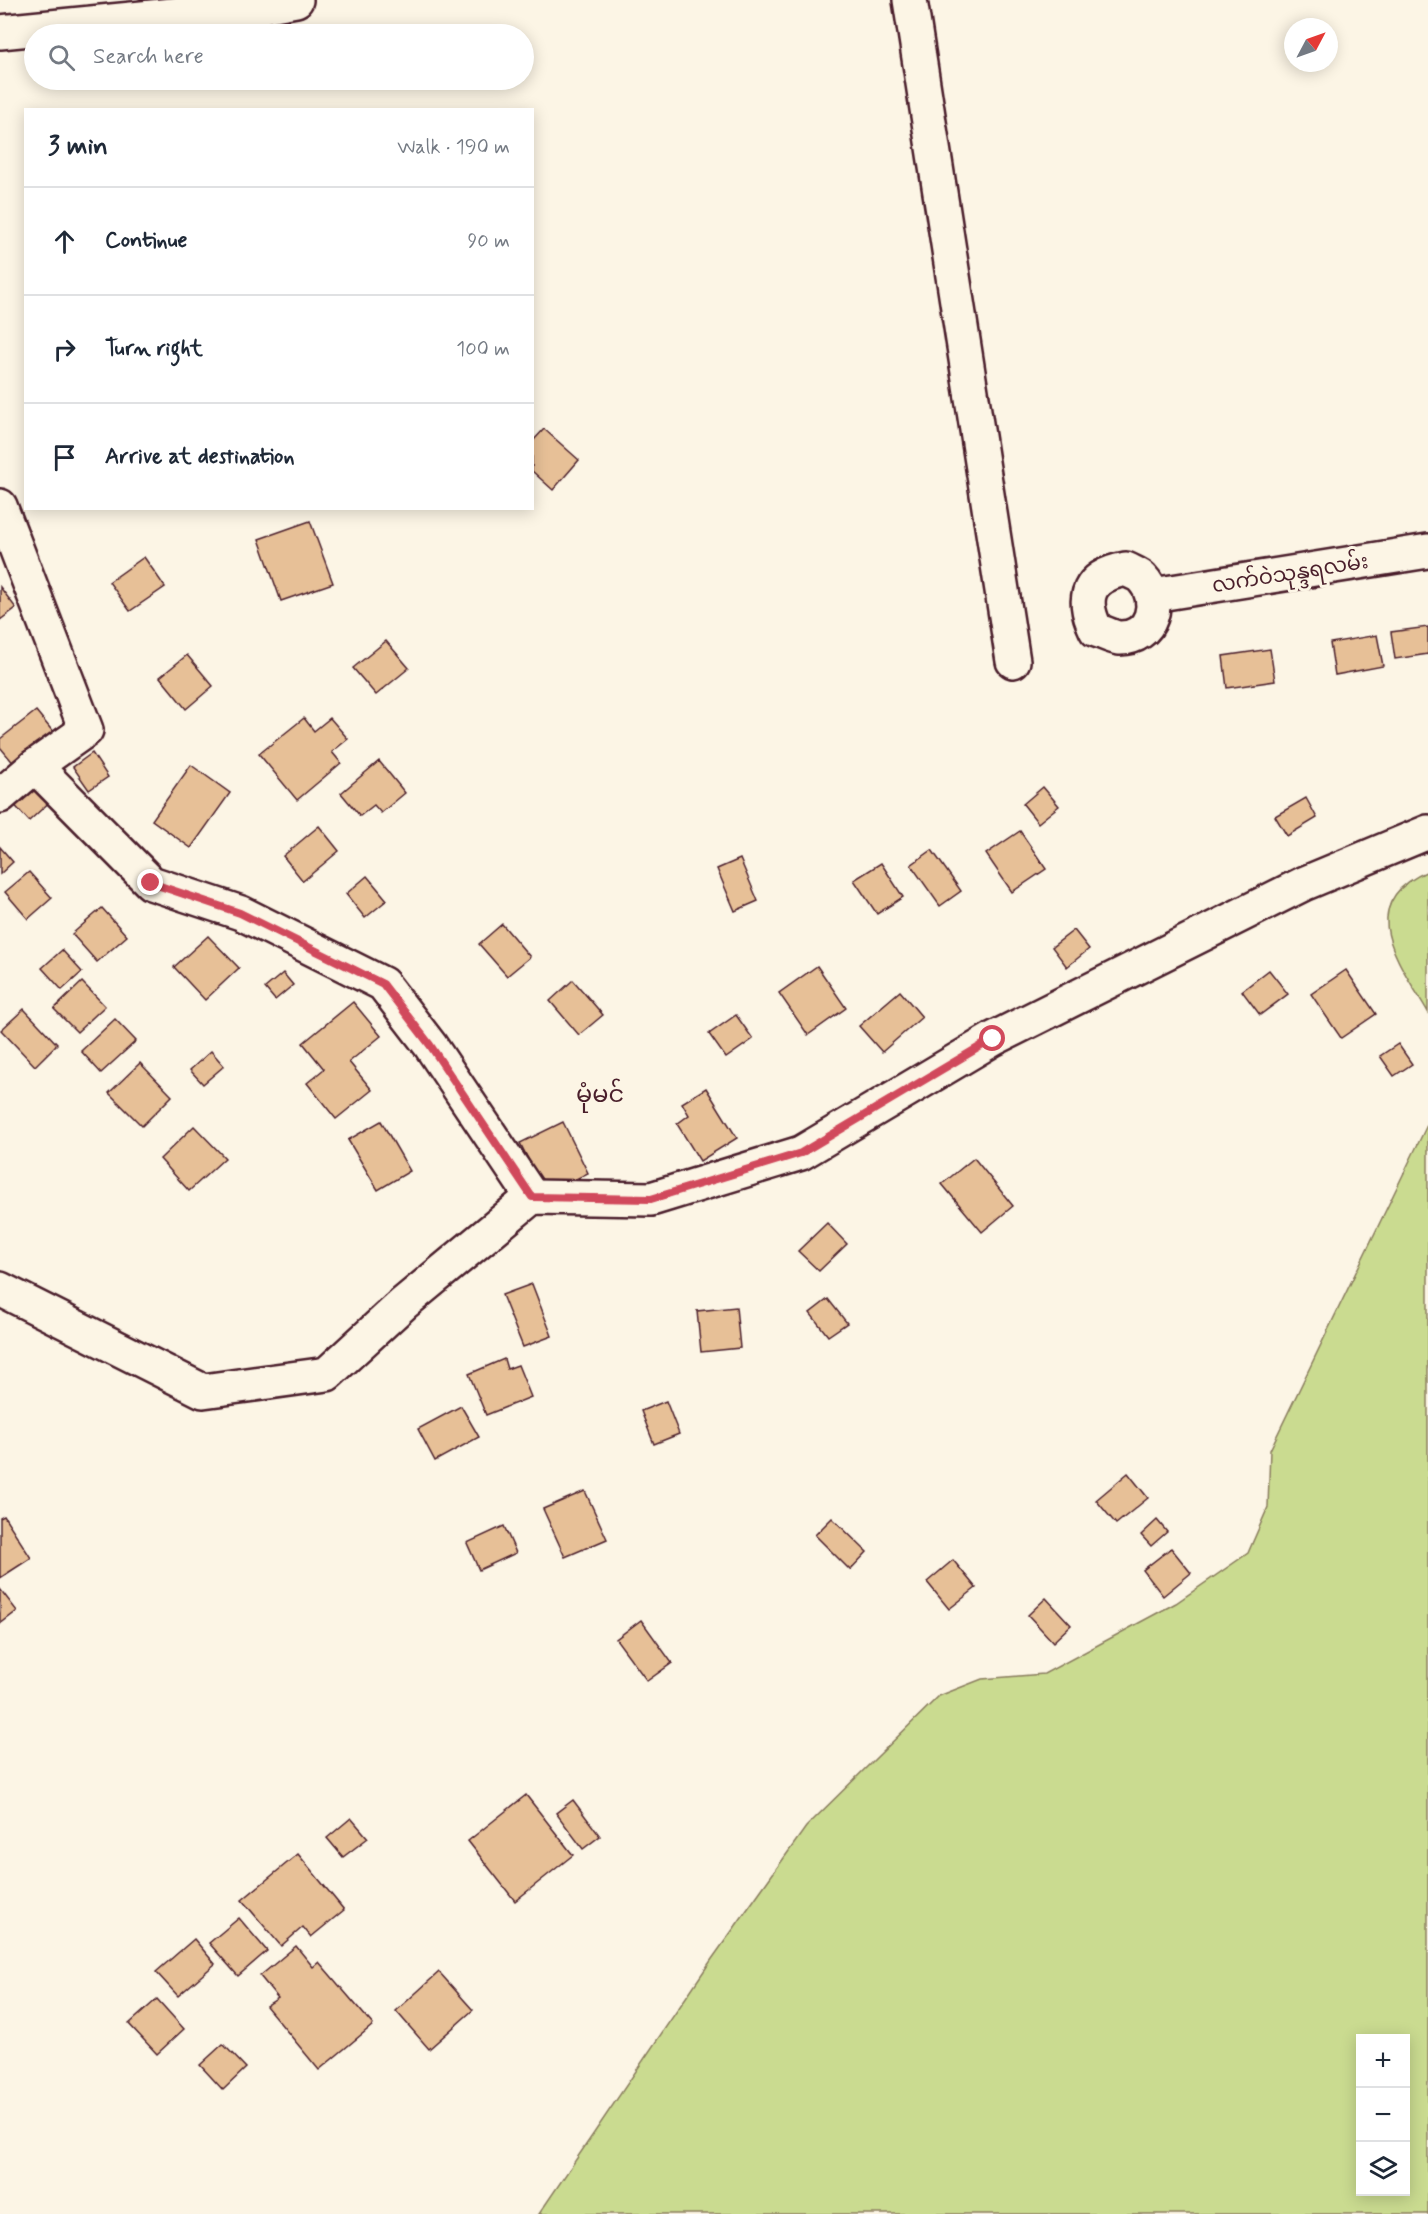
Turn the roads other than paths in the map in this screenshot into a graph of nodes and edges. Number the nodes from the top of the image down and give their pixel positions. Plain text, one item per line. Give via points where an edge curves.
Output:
1 (296, 0) edge
2 (910, 0) edge
3 (81, 24) edge
4 (24, 30) edge
5 (0, 32) edge
6 (0, 506) edge
7 (1428, 551) edge
8 (1153, 594) dead end
9 (1013, 661) dead end
10 (35, 766) junction
11 (0, 796) edge
12 (1428, 832) edge
13 (532, 1197) junction
14 (0, 1289) edge

1 - 3 street
2 - 9 street
4 - 5 street
6 - 10 street via 86,730
7 - 8 street, လက်ဝဲသုန္ဒရလမ်း
10 - 11 street
10 - 13 street via 151,883 240,913 383,984 430,1045
12 - 13 street via 1303,884 993,1039 801,1153 651,1199
13 - 14 street via 403,1304 327,1374 203,1391

